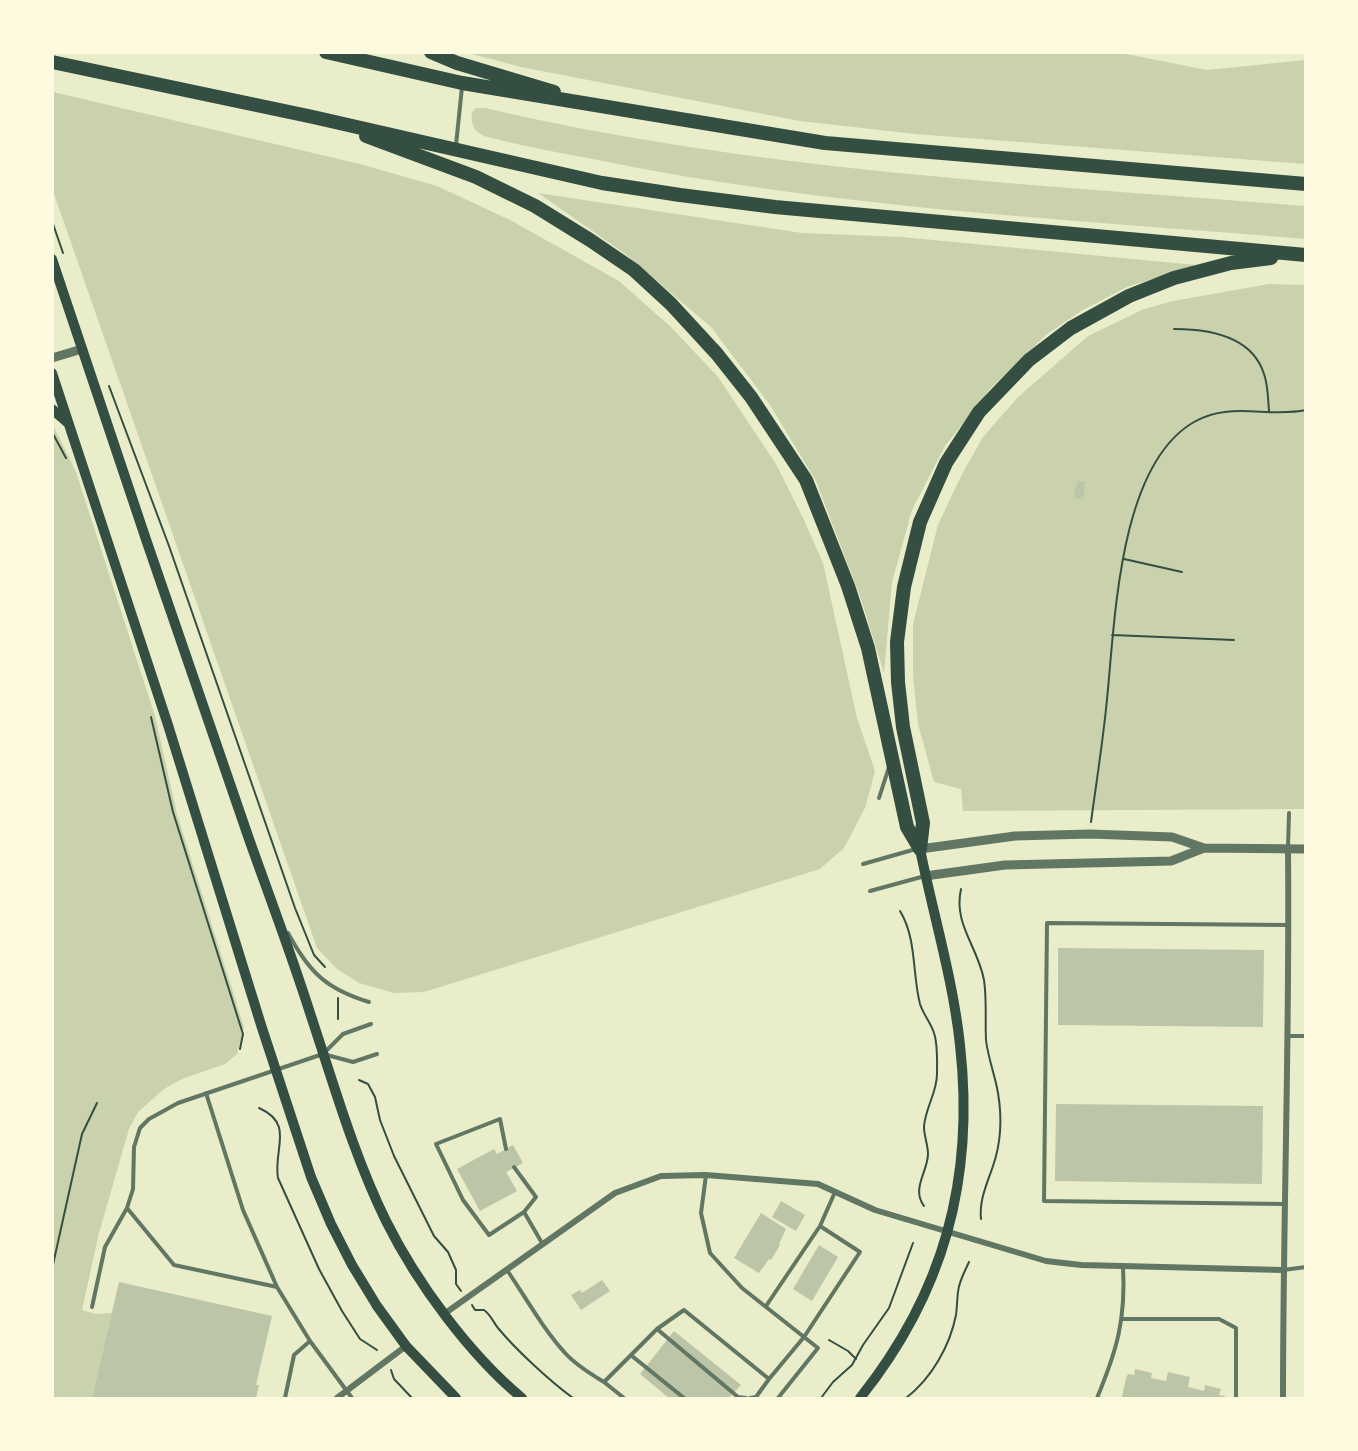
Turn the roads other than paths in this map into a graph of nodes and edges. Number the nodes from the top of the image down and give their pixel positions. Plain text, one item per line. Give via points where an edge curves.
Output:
1 (326, 52) edge
2 (431, 52) edge
3 (52, 62) edge
4 (462, 83) junction
5 (613, 109) junction
6 (314, 117) junction
7 (456, 150) junction
8 (1305, 184) edge
9 (1302, 255) edge
10 (52, 259) edge
11 (82, 349) junction
12 (52, 358) edge
13 (52, 373) edge
14 (52, 409) edge
15 (70, 424) junction
16 (890, 749) junction
17 (879, 798) dead end
18 (1288, 813) dead end
19 (1204, 848) junction
20 (920, 849) junction
21 (1288, 849) junction
22 (1305, 849) edge
23 (863, 864) dead end
24 (925, 876) junction
25 (870, 891) dead end
26 (272, 902) junction
27 (1289, 926) junction
28 (369, 1002) dead end
29 (371, 1024) dead end
30 (1289, 1036) junction
31 (1305, 1036) edge
32 (323, 1054) junction
33 (377, 1054) dead end
34 (275, 1070) junction
35 (206, 1094) junction
36 (506, 1149) dead end
37 (514, 1167) dead end
38 (706, 1175) junction
39 (836, 1191) junction
40 (1286, 1204) junction
41 (127, 1208) junction
42 (524, 1212) junction
43 (820, 1226) junction
44 (948, 1232) junction
45 (542, 1243) junction
46 (1123, 1265) junction
47 (1305, 1267) edge
48 (507, 1270) junction
49 (1283, 1270) junction
50 (277, 1287) junction
51 (766, 1306) junction
52 (92, 1307) dead end
53 (444, 1314) junction
54 (1122, 1319) junction
55 (657, 1329) junction
56 (804, 1337) junction
57 (310, 1341) junction
58 (406, 1346) junction
59 (632, 1356) junction
60 (770, 1378) junction
61 (604, 1382) junction
62 (345, 1391) junction
63 (285, 1398) edge
64 (337, 1398) edge
65 (352, 1398) edge
66 (456, 1398) edge
67 (522, 1398) edge
68 (624, 1398) edge
69 (684, 1398) edge
70 (748, 1398) edge
71 (778, 1398) edge
72 (860, 1398) edge
73 (1097, 1398) edge
74 (1236, 1398) edge
75 (1283, 1398) edge

1 - 4 highway
2 - 5 highway
3 - 6 highway
4 - 5 highway
4 - 7 lane
5 - 8 highway via 825,143
6 - 7 highway
6 - 16 highway via 476,177 535,206 633,270 717,354 806,480 868,648
7 - 9 highway via 602,183 733,202
9 - 20 highway via 1231,263 1174,279 1129,296 1071,327 1029,360 979,412 946,463 920,522 903,587 897,642 903,727 922,823
10 - 11 main road
11 - 12 street
11 - 26 main road
13 - 15 main road
14 - 15 main road
15 - 34 main road
16 - 17 lane
16 - 20 highway via 907,827
18 - 21 lane
19 - 20 street via 1172,837 1090,834 1015,836
19 - 21 street
19 - 24 street via 1171,861 1005,865
20 - 23 lane
20 - 24 main road
21 - 22 street
21 - 27 street
24 - 25 lane
24 - 44 main road via 954,1002 962,1066 961,1160
26 - 28 lane via 313,972 335,989
26 - 32 main road
27 - 30 street
27 - 40 lane via 1047,922 1044,1201
29 - 32 lane via 343,1034
30 - 31 lane
30 - 40 street
32 - 33 lane via 353,1062
32 - 34 lane
32 - 53 main road via 382,1213
34 - 35 lane
34 - 58 main road via 331,1224 377,1306
35 - 41 lane via 178,1103 140,1128
35 - 50 lane via 243,1210
36 - 42 lane via 500,1119 436,1144 463,1200 489,1235
37 - 42 lane via 536,1197
38 - 39 street via 818,1184
38 - 45 street via 662,1176 636,1184 615,1193
38 - 51 lane via 701,1213 710,1253 742,1288
39 - 43 lane
39 - 44 street via 875,1210
40 - 49 street
41 - 50 lane via 174,1265
41 - 52 lane via 105,1247
42 - 45 lane
43 - 51 lane
43 - 56 lane via 860,1252
44 - 46 street via 1046,1261
44 - 72 main road via 934,1275 905,1334
45 - 48 street
46 - 49 street
46 - 54 lane
47 - 49 lane
48 - 53 street
48 - 61 lane via 563,1350
49 - 75 street
50 - 57 lane
51 - 56 lane
53 - 67 main road
54 - 73 lane via 1114,1357
54 - 74 lane via 1219,1319 1236,1328
55 - 59 lane
55 - 60 lane via 684,1310
55 - 70 lane via 738,1397
56 - 60 lane
56 - 71 lane via 818,1348
57 - 62 lane
57 - 63 lane via 294,1355
58 - 62 street
58 - 66 main road
59 - 61 lane
59 - 69 lane
60 - 70 lane via 756,1397
61 - 68 lane
62 - 64 street
62 - 65 lane

